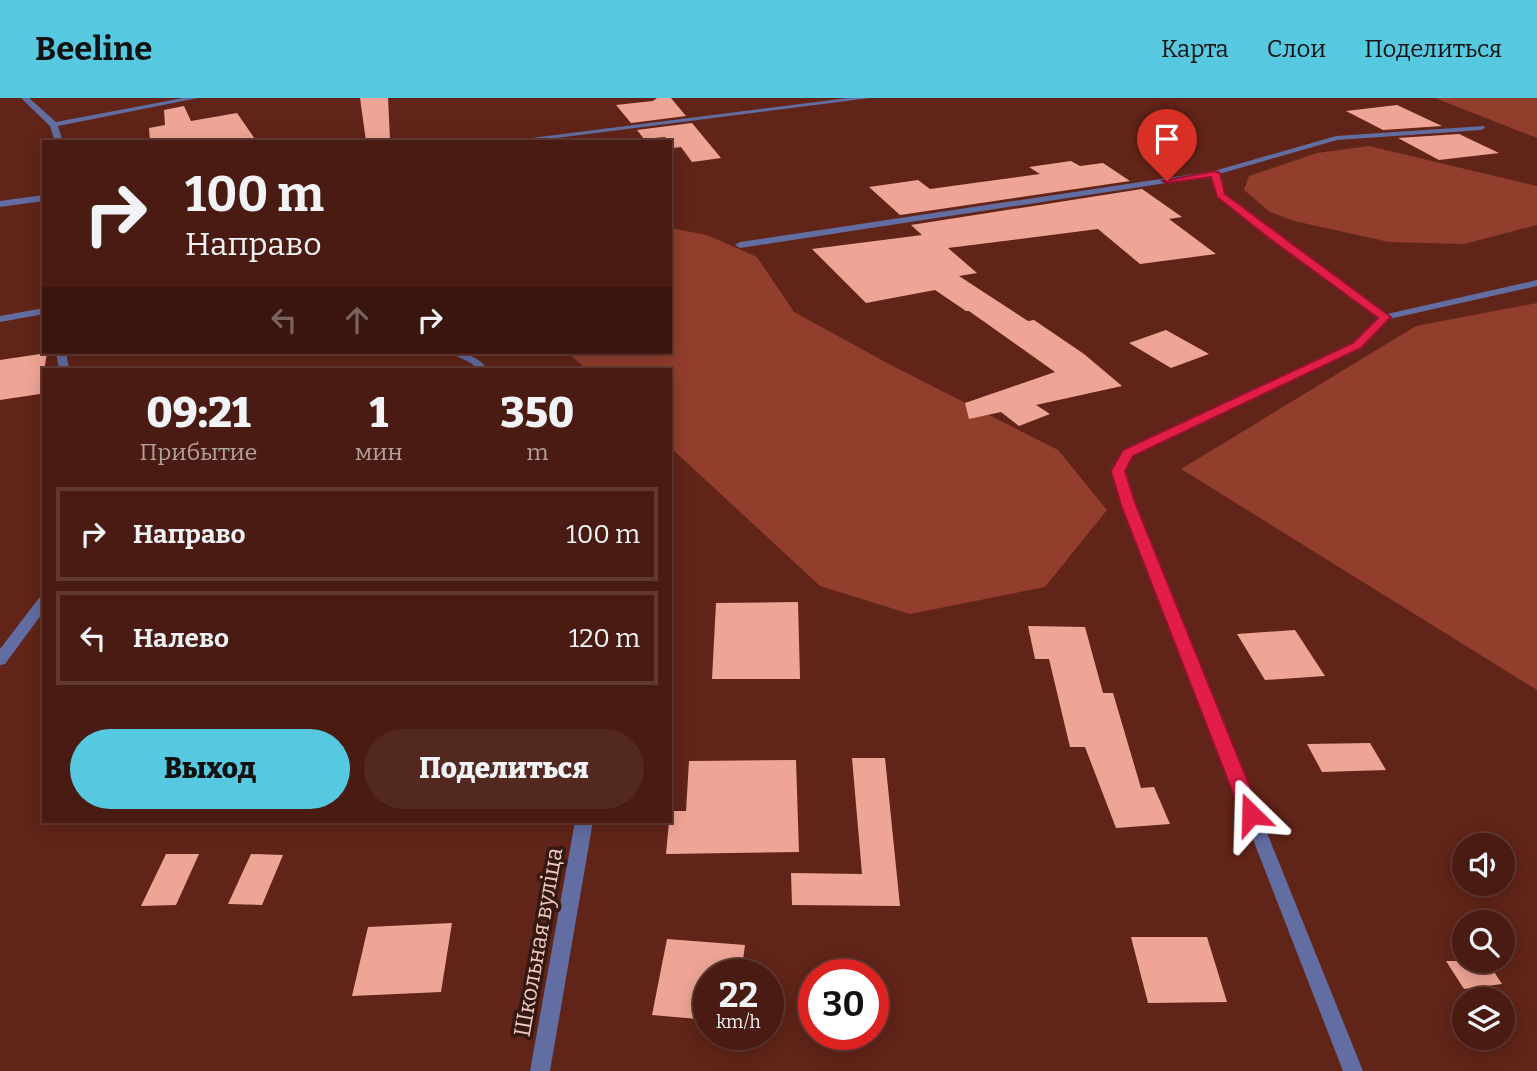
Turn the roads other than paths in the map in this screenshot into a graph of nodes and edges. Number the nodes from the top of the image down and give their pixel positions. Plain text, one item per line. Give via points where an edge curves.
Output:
1 (25, 98) edge
2 (194, 98) edge
3 (866, 98) edge
4 (54, 125) junction
5 (1481, 128) dead end
6 (58, 140) edge
7 (520, 140) edge
8 (1215, 173) junction
9 (42, 198) edge
10 (0, 204) edge
11 (740, 244) dead end
12 (1537, 283) edge
13 (42, 311) edge
14 (1385, 317) junction
15 (0, 319) edge
16 (458, 354) edge
17 (482, 368) edge
18 (42, 604) edge
19 (0, 660) edge
20 (584, 823) edge
21 (540, 1071) edge
22 (1353, 1071) edge

1 - 4 street
2 - 4 street
3 - 7 street
4 - 6 street
5 - 8 street via 1336,138
8 - 11 street
8 - 14 street via 1220,195
9 - 10 street
12 - 14 street
13 - 15 street
14 - 22 street via 1357,345 1128,453 1118,471
16 - 17 street
18 - 19 street
20 - 21 street, Школьная вуліца

